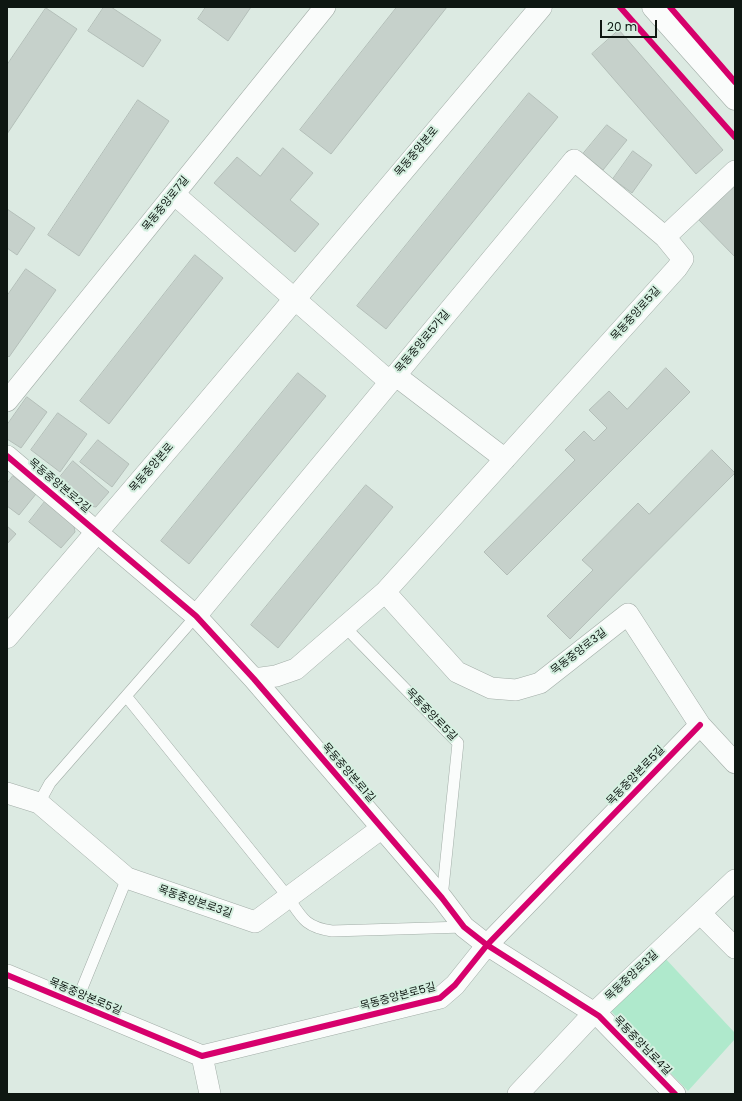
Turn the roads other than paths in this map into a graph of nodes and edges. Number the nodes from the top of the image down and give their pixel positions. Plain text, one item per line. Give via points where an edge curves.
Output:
1 (325, 7) edge
2 (541, 7) edge
3 (653, 7) edge
4 (735, 99) edge
5 (735, 171) edge
6 (174, 194) junction
7 (665, 237) junction
8 (295, 298) junction
9 (393, 379) junction
10 (7, 401) edge
11 (7, 456) edge
12 (504, 460) junction
13 (97, 532) junction
14 (385, 592) junction
15 (196, 616) junction
16 (345, 627) junction
17 (7, 637) edge
18 (254, 679) junction
19 (126, 696) junction
20 (700, 725) junction
21 (735, 763) edge
22 (7, 793) edge
23 (39, 803) junction
24 (382, 828) junction
25 (127, 878) junction
26 (735, 880) edge
27 (288, 897) junction
28 (442, 898) junction
29 (700, 913) junction
30 (464, 928) junction
31 (487, 945) junction
32 (735, 948) edge
33 (7, 975) edge
34 (76, 1003) junction
35 (594, 1013) junction
36 (202, 1056) junction
37 (210, 1094) edge
38 (518, 1094) edge
39 (675, 1094) edge

1 - 6 street, 목동중앙로7길
2 - 8 street, 목동중앙본로
3 - 4 street
5 - 7 street
6 - 8 street
6 - 10 street, 목동중앙로7길
7 - 9 street, 목동중앙로5가길 via 574,160
7 - 12 street, 목동중앙로5길 via 683,260
8 - 9 street
8 - 13 street, 목동중앙본로
9 - 12 street
9 - 15 street, 목동중앙로5가길
11 - 13 street, 목동중앙본로2길
12 - 14 street, 목동중앙로5길
13 - 15 street, 목동중앙본로1길
13 - 17 street, 목동중앙본로
14 - 16 street, 목동중앙로5길
14 - 20 street, 목동중앙로3길 via 457,672 497,689 516,690 540,683 628,614
15 - 18 street, 목동중앙본로1길
15 - 19 lane
16 - 18 street, 목동중앙로5길 via 296,668 276,676
16 - 28 lane, 목동중앙로5길 via 458,743
18 - 24 street, 목동중앙본로1길
19 - 23 lane via 50,783
19 - 27 lane
20 - 21 street, 목동중앙로3길
20 - 31 street, 목동중앙본로5길
22 - 23 street, 목동중앙본로3길
23 - 25 street, 목동중앙본로3길
24 - 27 street, 목동중앙본로3길
24 - 28 street, 목동중앙본로1길
25 - 27 street, 목동중앙본로3길 via 255,922
25 - 34 lane
26 - 29 street, 목동중앙로3길
27 - 30 lane via 305,922 318,929 338,931
28 - 30 street, 목동중앙본로1길
29 - 32 street
29 - 35 street, 목동중앙로3길
30 - 31 street, 목동중앙본로1길
31 - 35 street, 목동중앙본로1길
31 - 36 street, 목동중앙본로5길 via 455,985 440,998
33 - 34 street, 목동중앙본로5길
34 - 36 street, 목동중앙본로5길
35 - 38 street, 목동중앙로3길
35 - 39 street, 목동중앙남로4길
36 - 37 street

